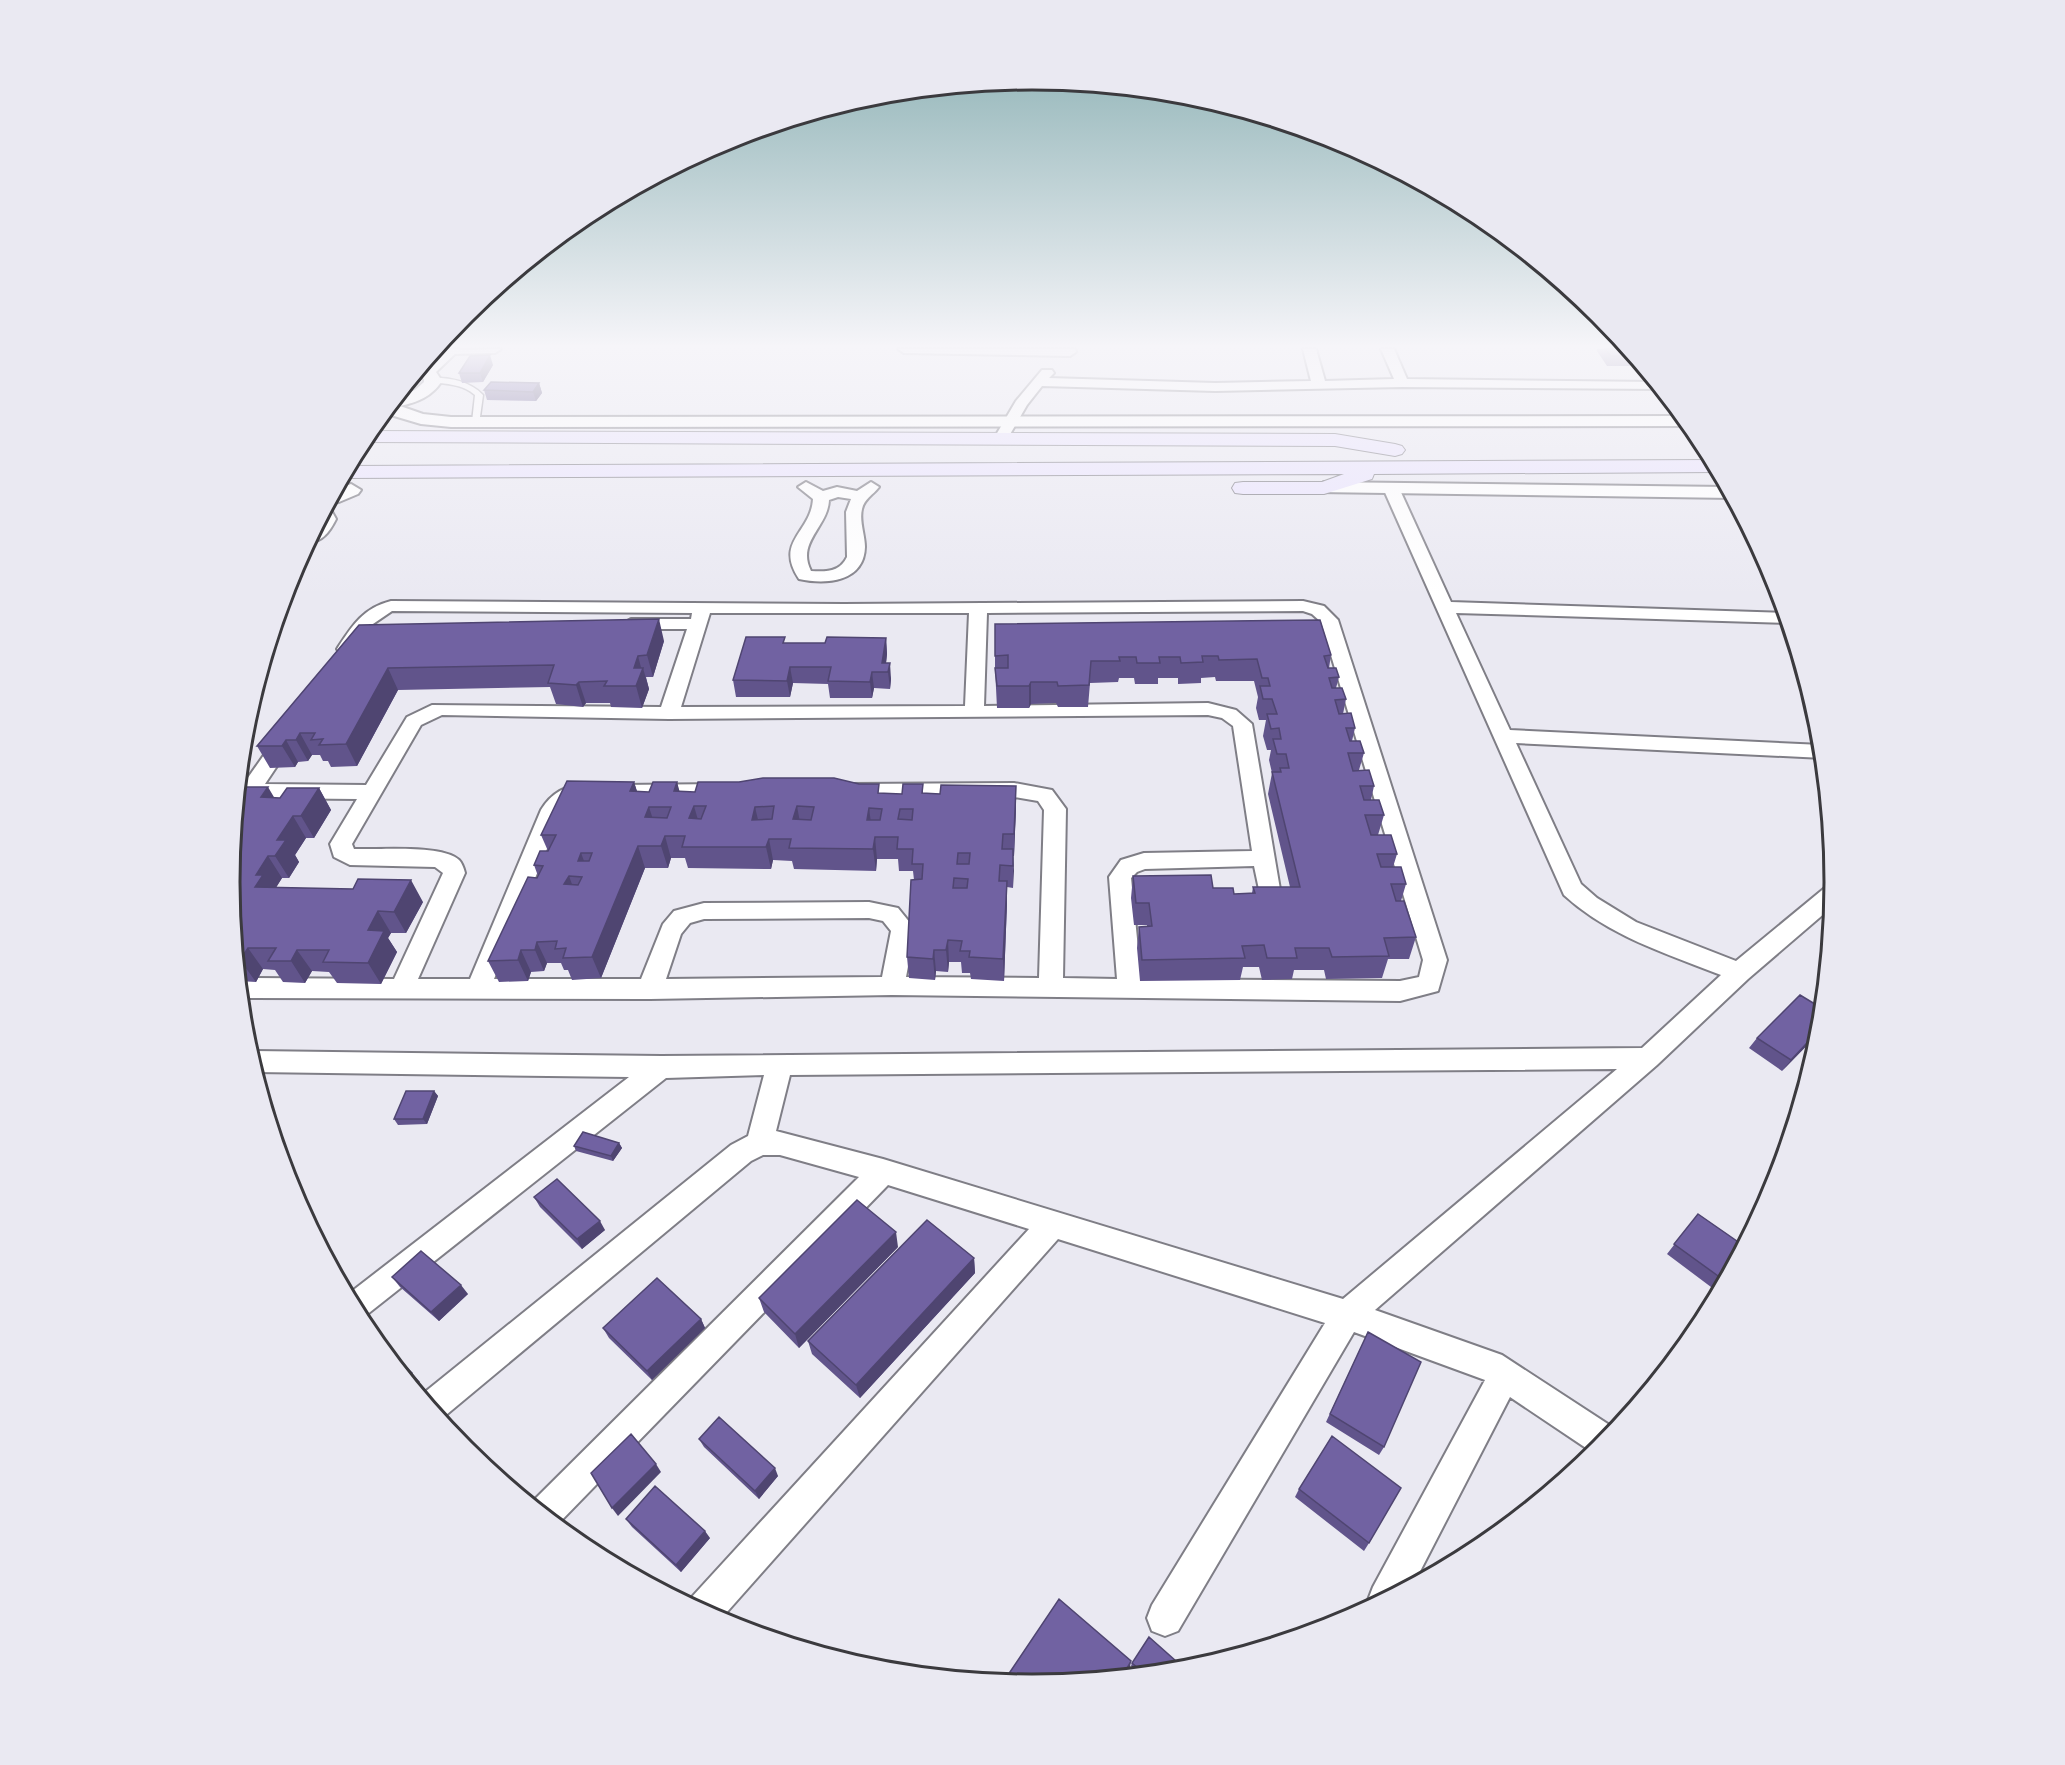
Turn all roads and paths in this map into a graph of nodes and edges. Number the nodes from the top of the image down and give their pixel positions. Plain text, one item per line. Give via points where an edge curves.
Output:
1 (538, 431) edge
2 (622, 431) edge
3 (668, 431) edge
4 (1004, 431) edge
5 (378, 437) edge
6 (649, 437) junction
7 (1000, 440) junction
8 (1696, 449) edge
9 (366, 455) edge
10 (1351, 458) junction
11 (1386, 458) junction
12 (1706, 466) edge
13 (345, 488) edge
14 (345, 488) edge
15 (1324, 488) junction
16 (1391, 488) junction
17 (1723, 493) edge
18 (816, 496) junction
19 (863, 496) junction
20 (848, 572) junction
21 (805, 575) junction
22 (1445, 607) junction
23 (789, 608) junction
24 (978, 608) junction
25 (844, 609) junction
26 (700, 616) junction
27 (1779, 618) edge
28 (482, 624) edge
29 (362, 625) junction
30 (386, 625) edge
31 (976, 634) junction
32 (1000, 634) edge
33 (1309, 634) edge
34 (1333, 634) junction
35 (336, 664) edge
36 (974, 712) junction
37 (669, 713) junction
38 (296, 723) edge
39 (1503, 736) junction
40 (1814, 752) edge
41 (249, 784) edge
42 (743, 791) edge
43 (826, 791) edge
44 (374, 792) junction
45 (1263, 858) junction
46 (1824, 901) edge
47 (1272, 908) edge
48 (1739, 972) junction
49 (892, 986) junction
50 (247, 988) edge
51 (402, 988) junction
52 (1051, 988) junction
53 (1130, 988) junction
54 (477, 989) junction
55 (650, 989) junction
56 (1648, 1058) junction
57 (260, 1060) edge
58 (780, 1064) junction
59 (662, 1067) junction
60 (760, 1143) junction
61 (883, 1171) junction
62 (1053, 1224) junction
63 (361, 1303) edge
64 (1347, 1315) junction
65 (1505, 1376) junction
66 (436, 1403) edge
67 (1598, 1437) edge
68 (548, 1510) edge
69 (1392, 1588) edge
70 (709, 1606) edge
71 (1165, 1618) dead end

1 - 5 main road
2 - 6 main road
3 - 6 main road
4 - 7 street
6 - 7 main road
7 - 11 main road via 1335,440
8 - 11 main road
9 - 10 main road
10 - 11 main road
10 - 13 main road
11 - 12 main road
11 - 15 main road
14 - 18 main road
15 - 16 street
15 - 19 main road
16 - 17 street
16 - 22 street
18 - 19 main road
18 - 21 street via 822,509 797,550 797,564
19 - 20 street via 854,509 858,549 855,564
20 - 21 street via 826,578
20 - 25 street
21 - 23 street
22 - 27 street
22 - 39 street
23 - 25 street
23 - 26 street
24 - 25 street
24 - 31 street
24 - 34 street via 1303,606 1317,610 1329,620
26 - 28 street
26 - 29 street via 391,606 373,612
26 - 37 street
29 - 30 street
29 - 35 street
31 - 32 street
31 - 36 street
33 - 34 street
34 - 53 street via 1435,960 1429,984 1400,991
36 - 37 street
36 - 45 street via 1208,709 1229,714 1242,724
37 - 44 street via 439,709 414,721
38 - 41 street
39 - 40 street
39 - 48 street via 1572,889 1588,905 1631,928
41 - 44 street
42 - 54 street via 578,792 561,799 552,810
43 - 52 street via 1014,790 1045,795 1055,809
44 - 51 street via 341,844 342,852 350,857 438,859 451,865 454,873
45 - 47 street
45 - 53 street via 1144,861 1129,866 1120,877
46 - 48 street
48 - 56 street
49 - 52 street
49 - 55 street
49 - 55 street via 903,929 890,914 869,910 704,911 682,917 671,930
50 - 51 street
51 - 54 street
52 - 53 street
54 - 55 street
56 - 58 street
56 - 64 street
57 - 59 street
58 - 59 street
58 - 60 street
59 - 63 street
60 - 61 street via 780,1143
60 - 66 street via 741,1153
61 - 62 street
61 - 68 street
62 - 64 street
62 - 70 street
64 - 65 street via 1491,1366
64 - 71 street
65 - 67 street
65 - 69 street

